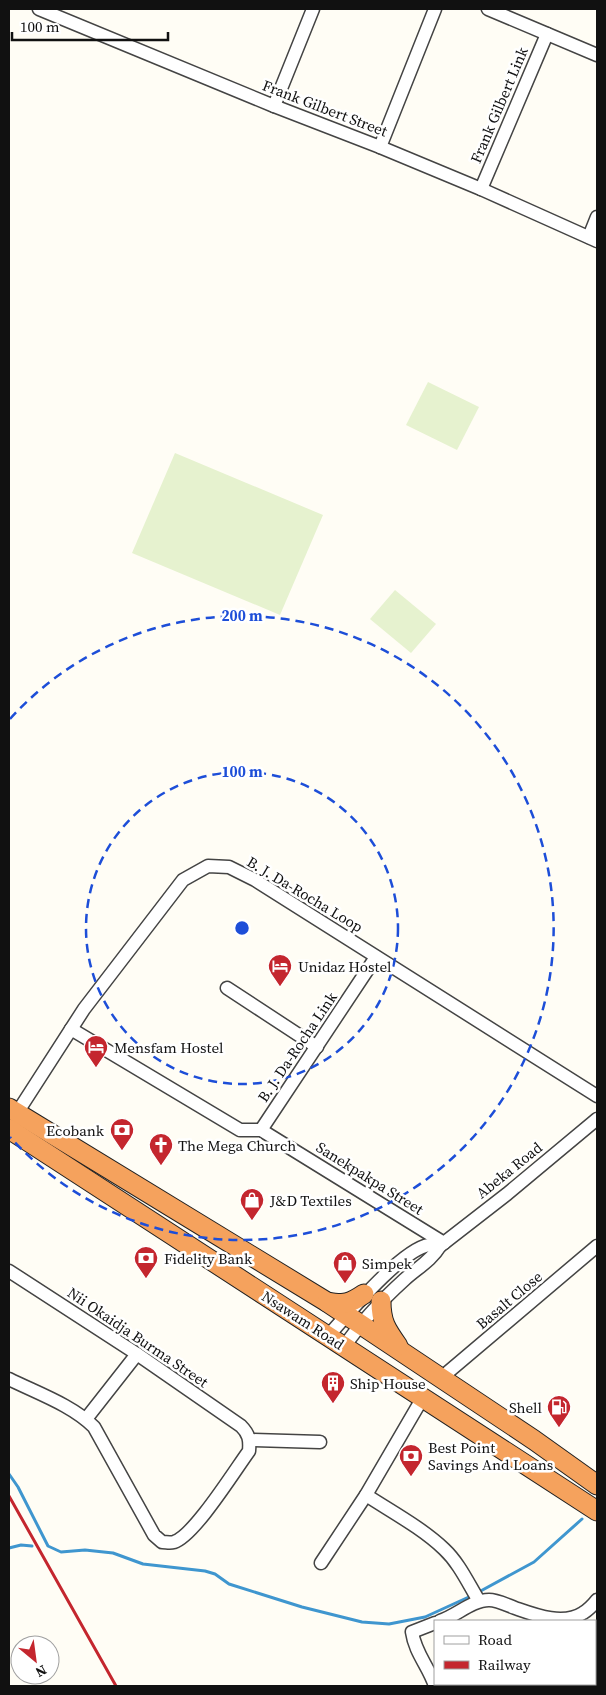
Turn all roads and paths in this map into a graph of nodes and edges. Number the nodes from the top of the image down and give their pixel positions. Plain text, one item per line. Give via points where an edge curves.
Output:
1 (39, 9) edge
2 (313, 9) edge
3 (435, 9) edge
4 (488, 9) edge
5 (547, 34) junction
6 (597, 55) edge
7 (274, 106) junction
8 (380, 147) junction
9 (481, 189) junction
10 (597, 217) edge
11 (593, 239) edge
12 (376, 957) junction
13 (227, 988) dead end
14 (70, 1028) junction
15 (317, 1047) junction
16 (597, 1096) edge
17 (11, 1116) edge
18 (597, 1119) edge
19 (261, 1130) junction
20 (442, 1244) junction
21 (597, 1246) edge
22 (9, 1271) edge
23 (373, 1298) junction
24 (327, 1302) junction
25 (353, 1320) junction
26 (328, 1336) junction
27 (344, 1347) junction
28 (402, 1351) junction
29 (136, 1354) junction
30 (9, 1378) edge
31 (441, 1378) junction
32 (422, 1399) junction
33 (86, 1419) junction
34 (249, 1436) junction
35 (320, 1442) dead end
36 (595, 1480) edge
37 (366, 1495) junction
38 (597, 1511) edge
39 (322, 1563) dead end
40 (597, 1600) edge
41 (478, 1601) junction
42 (444, 1620) edge
43 (434, 1623) edge
44 (434, 1681) edge

1 - 7 street, Frank Gilbert Street
2 - 7 street
3 - 8 street
4 - 5 street
5 - 6 street
5 - 9 street, Frank Gilbert Link
7 - 8 street, Frank Gilbert Street
8 - 9 street, Frank Gilbert Street
9 - 11 street, Frank Gilbert Street
10 - 11 street
12 - 14 street, B. J. Da-Rocha Loop via 255,880 229,868 208,866 183,880
12 - 15 street, B. J. Da-Rocha Link
12 - 16 street, B. J. Da-Rocha Loop
13 - 15 street
14 - 17 street, B. J. Da-Rocha Loop
14 - 19 street, Sanekpakpa Street via 240,1130
15 - 19 street, B. J. Da-Rocha Link
17 - 24 highway, Nsawam Road
17 - 26 highway, Nsawam Road
18 - 20 street, Abeka Road
19 - 20 street, Sanekpakpa Street
20 - 23 street, Abeka Road via 434,1256
20 - 23 street, Abeka Road via 427,1246 410,1255
21 - 31 street, Basalt Close
22 - 29 street, Nii Okaidja Burma Street
23 - 24 highway via 342,1305
23 - 25 street, Abeka Road
23 - 25 street, Abeka Road
23 - 28 highway via 385,1327
24 - 25 highway, Nsawam Road
25 - 26 street, Abeka Road
25 - 27 street, Abeka Road
25 - 28 highway, Nsawam Road
26 - 27 highway, Nsawam Road
27 - 32 highway, Nsawam Road
28 - 31 highway, Nsawam Road
29 - 33 street
29 - 34 street, Nii Okaidja Burma Street via 241,1426
30 - 33 street
31 - 36 highway, Nsawam Road
32 - 37 street
32 - 38 highway, Nsawam Road
33 - 34 street via 154,1535 162,1542 173,1542 184,1536 207,1510 249,1451
34 - 35 street
37 - 39 street
37 - 41 street via 445,1550
40 - 41 street via 582,1614 568,1619 552,1619 492,1600
41 - 42 street
43 - 44 street via 412,1632

